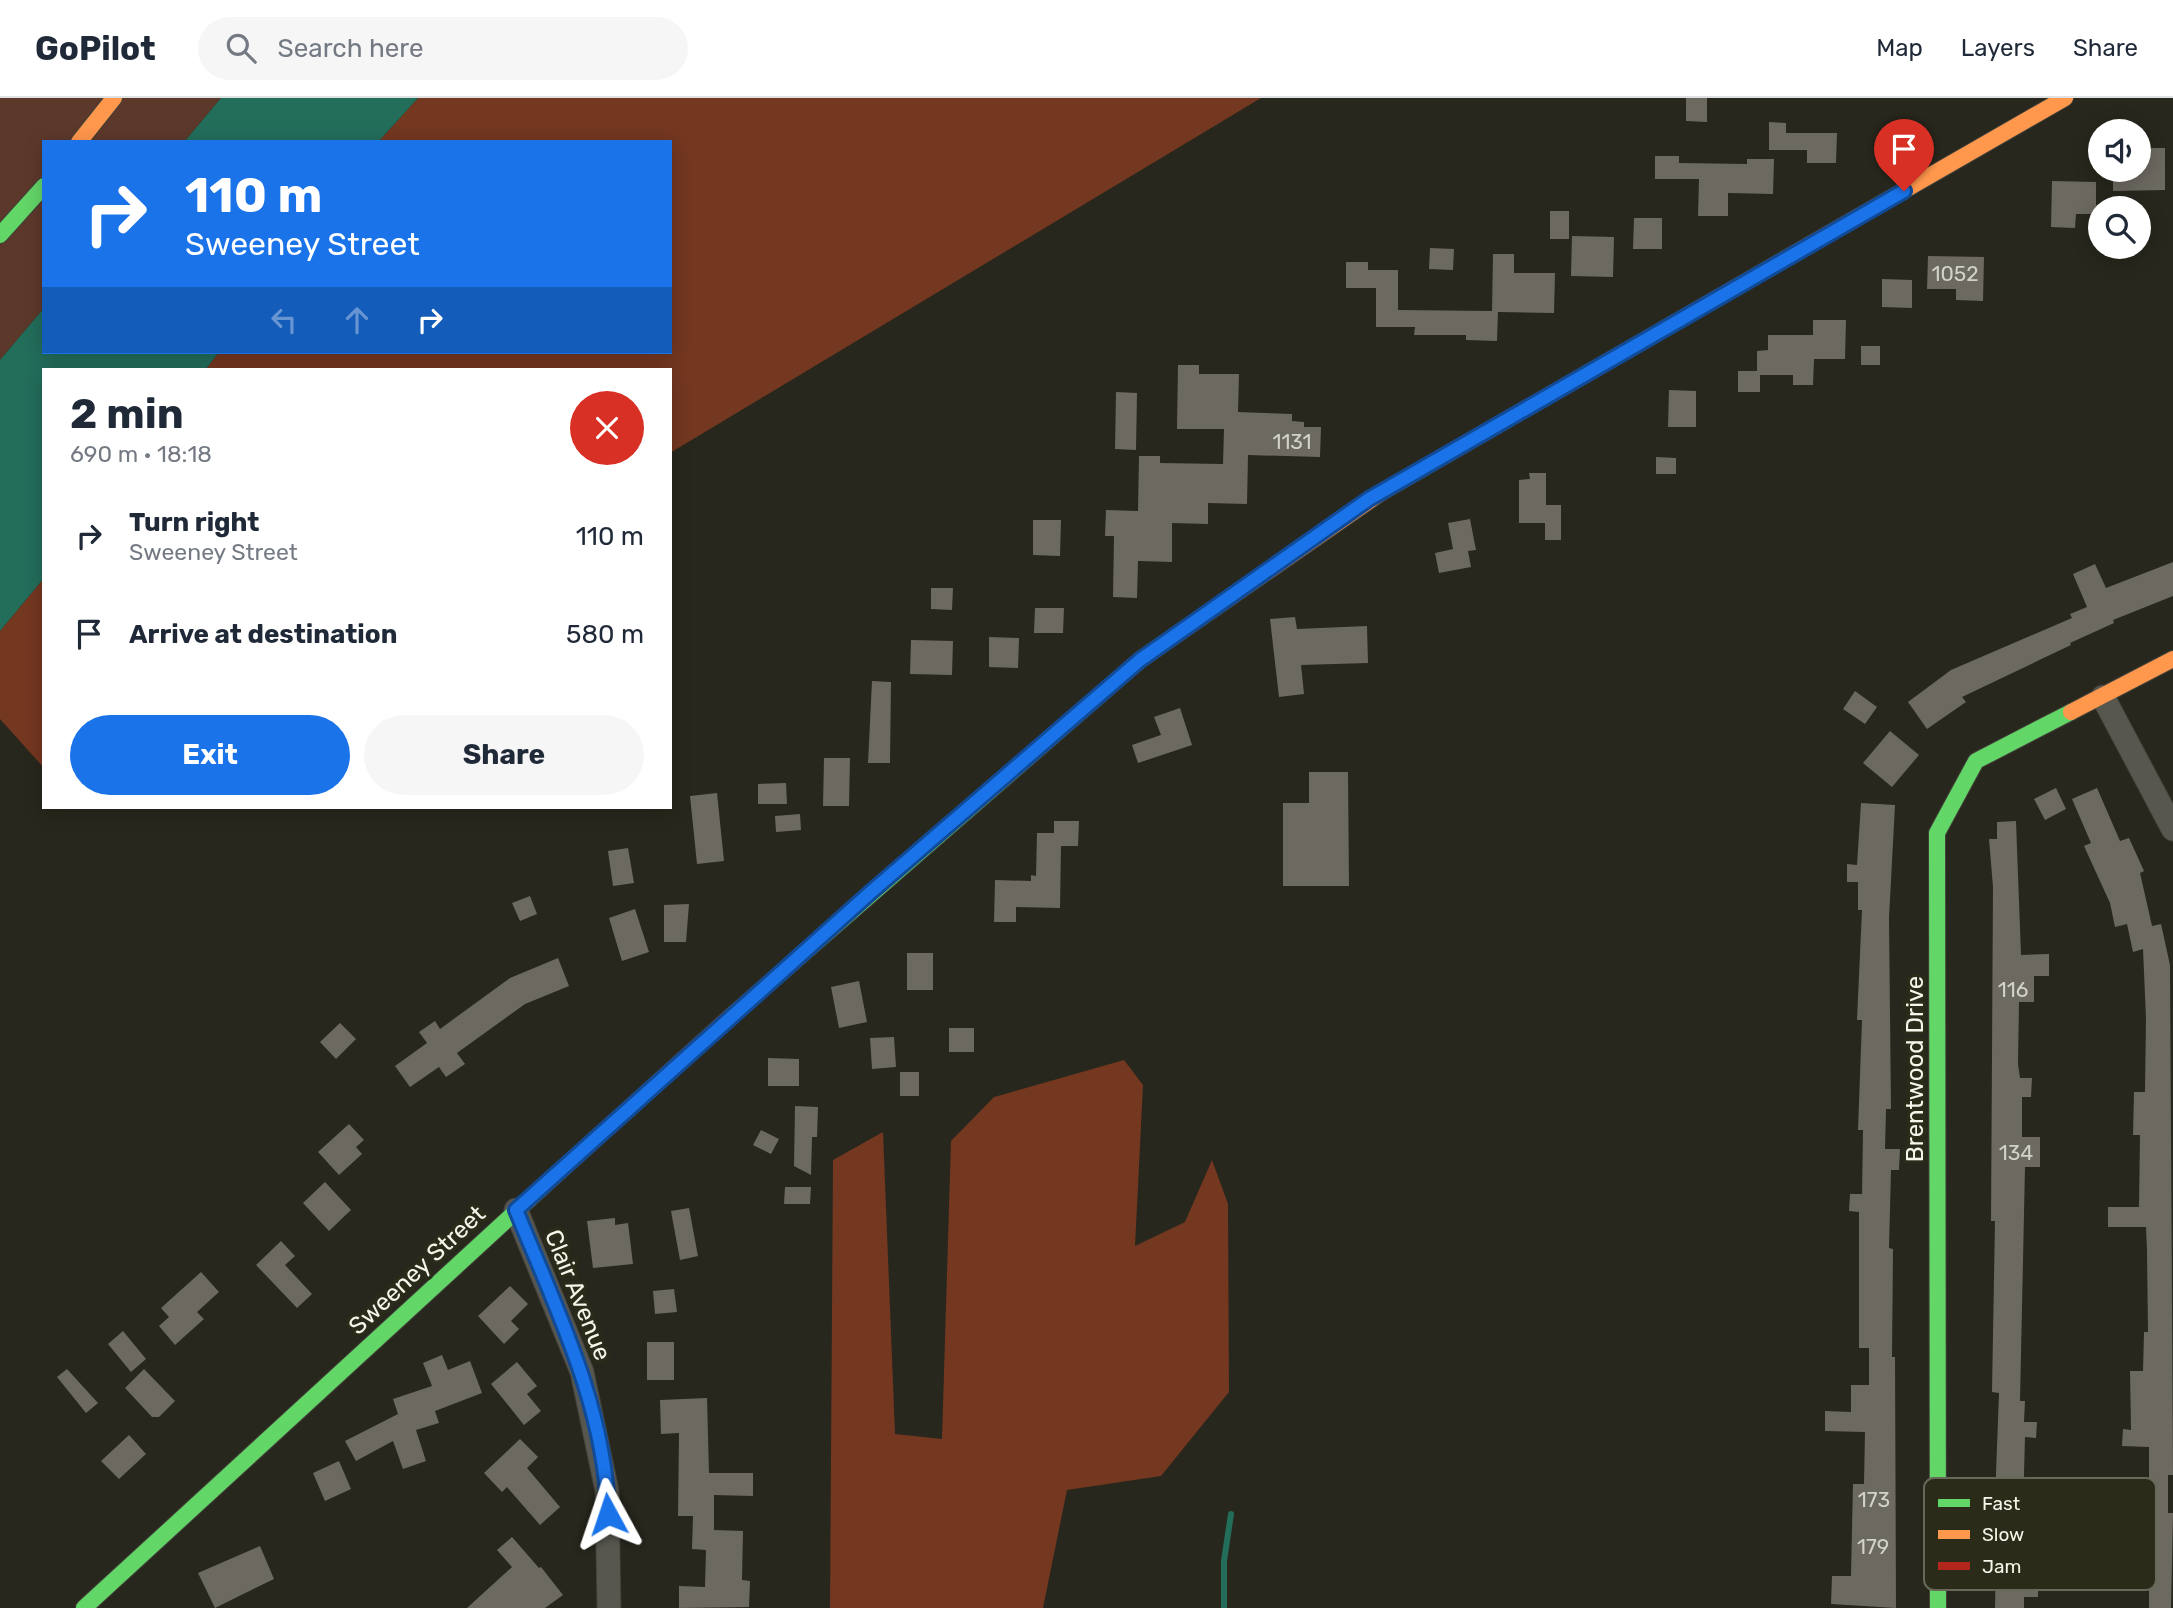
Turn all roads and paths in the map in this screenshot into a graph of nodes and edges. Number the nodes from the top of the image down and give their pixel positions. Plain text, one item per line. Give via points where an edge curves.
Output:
1 (114, 98) edge
2 (2065, 98) edge
3 (81, 140) edge
4 (42, 188) edge
5 (0, 235) edge
6 (2173, 659) edge
7 (2103, 697) junction
8 (2173, 829) edge
9 (516, 1210) junction
10 (1938, 1478) edge
11 (1938, 1590) edge
12 (84, 1608) edge
13 (609, 1608) edge
14 (1938, 1608) edge

1 - 3 street
2 - 9 street, Sweeney Street via 1369,499 1140,660 871,892
4 - 5 street
6 - 7 street, Brentwood Drive
7 - 8 street
7 - 10 street, Brentwood Drive via 1976,761 1937,833
9 - 12 street, Sweeney Street
9 - 13 street, Clair Avenue via 582,1372 607,1490
11 - 14 street, Brentwood Drive

